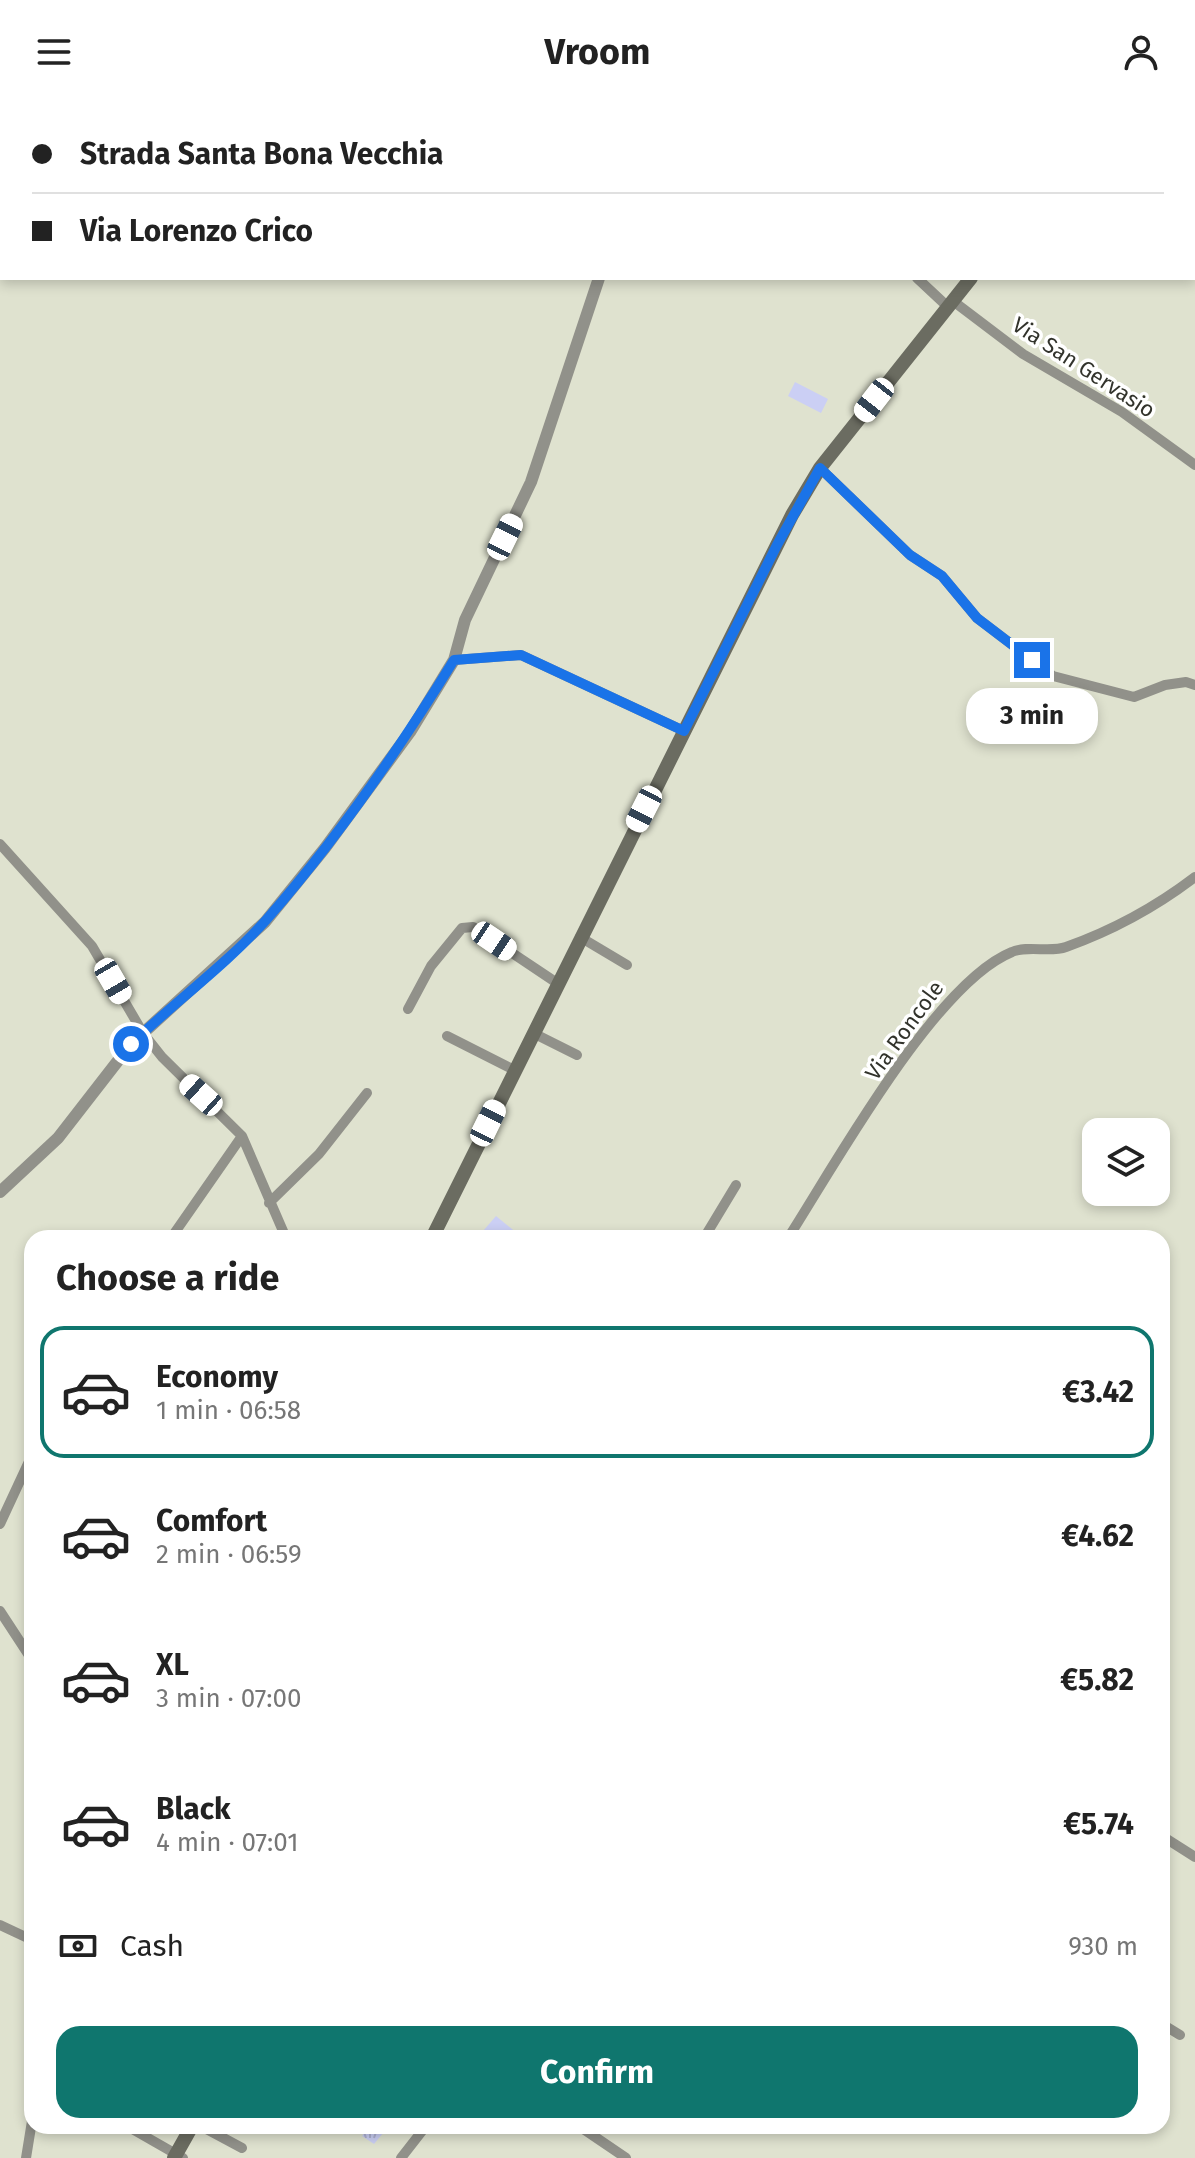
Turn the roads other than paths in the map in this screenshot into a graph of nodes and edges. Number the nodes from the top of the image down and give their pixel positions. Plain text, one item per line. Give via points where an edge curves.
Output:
1 (598, 280) edge
2 (920, 280) edge
3 (969, 280) edge
4 (950, 304) junction
5 (1195, 465) edge
6 (820, 468) junction
7 (454, 660) junction
8 (1195, 685) edge
9 (684, 731) junction
10 (0, 844) edge
11 (1195, 877) edge
12 (580, 937) junction
13 (627, 965) dead end
14 (557, 983) junction
15 (408, 1009) dead end
16 (143, 1033) junction
17 (533, 1033) junction
18 (447, 1036) dead end
19 (577, 1055) dead end
20 (514, 1070) junction
21 (367, 1093) dead end
22 (242, 1136) junction
23 (736, 1185) dead end
24 (0, 1192) edge
25 (269, 1203) junction
26 (279, 1225) junction
27 (177, 1230) edge
28 (276, 1230) edge
29 (282, 1230) edge
30 (436, 1230) edge
31 (709, 1230) edge
32 (793, 1230) edge
33 (24, 1472) edge
34 (0, 1524) edge
35 (0, 1611) edge
36 (24, 1648) edge
37 (1170, 1841) edge
38 (1195, 1857) edge
39 (0, 1925) edge
40 (24, 1936) edge
41 (1170, 2029) edge
42 (1180, 2035) dead end
43 (30, 2134) edge
44 (140, 2134) edge
45 (188, 2134) edge
46 (216, 2134) edge
47 (420, 2134) edge
48 (590, 2134) edge
49 (242, 2148) dead end
50 (178, 2157) edge
51 (623, 2157) edge
52 (26, 2158) edge
53 (401, 2158) edge

1 - 7 street via 531,482 465,620
2 - 4 street, Via San Gervasio
3 - 4 main road
4 - 5 street, Via San Gervasio via 1122,412
4 - 6 main road
6 - 8 street via 910,555 942,576 977,618 1053,676 1134,697 1165,685
6 - 9 main road
7 - 9 street via 521,655
7 - 16 street via 410,732 265,922
9 - 12 main road
10 - 16 street via 92,946
11 - 32 street, Via Roncole via 1166,899 1064,949 1013,951 961,986 904,1059
12 - 13 street
12 - 14 main road
14 - 15 street via 473,927 462,928 431,966
14 - 17 main road
16 - 22 street
16 - 24 street via 58,1138
17 - 19 street
17 - 20 main road
18 - 20 street
20 - 30 main road
21 - 25 street via 319,1154
22 - 25 street
22 - 27 street
23 - 31 street
25 - 26 street
26 - 28 street
26 - 29 street
33 - 34 street
35 - 36 street
37 - 38 street
39 - 40 street
41 - 42 street
43 - 52 street
44 - 50 street
45 - 50 main road
46 - 49 street
47 - 53 street
48 - 51 street

